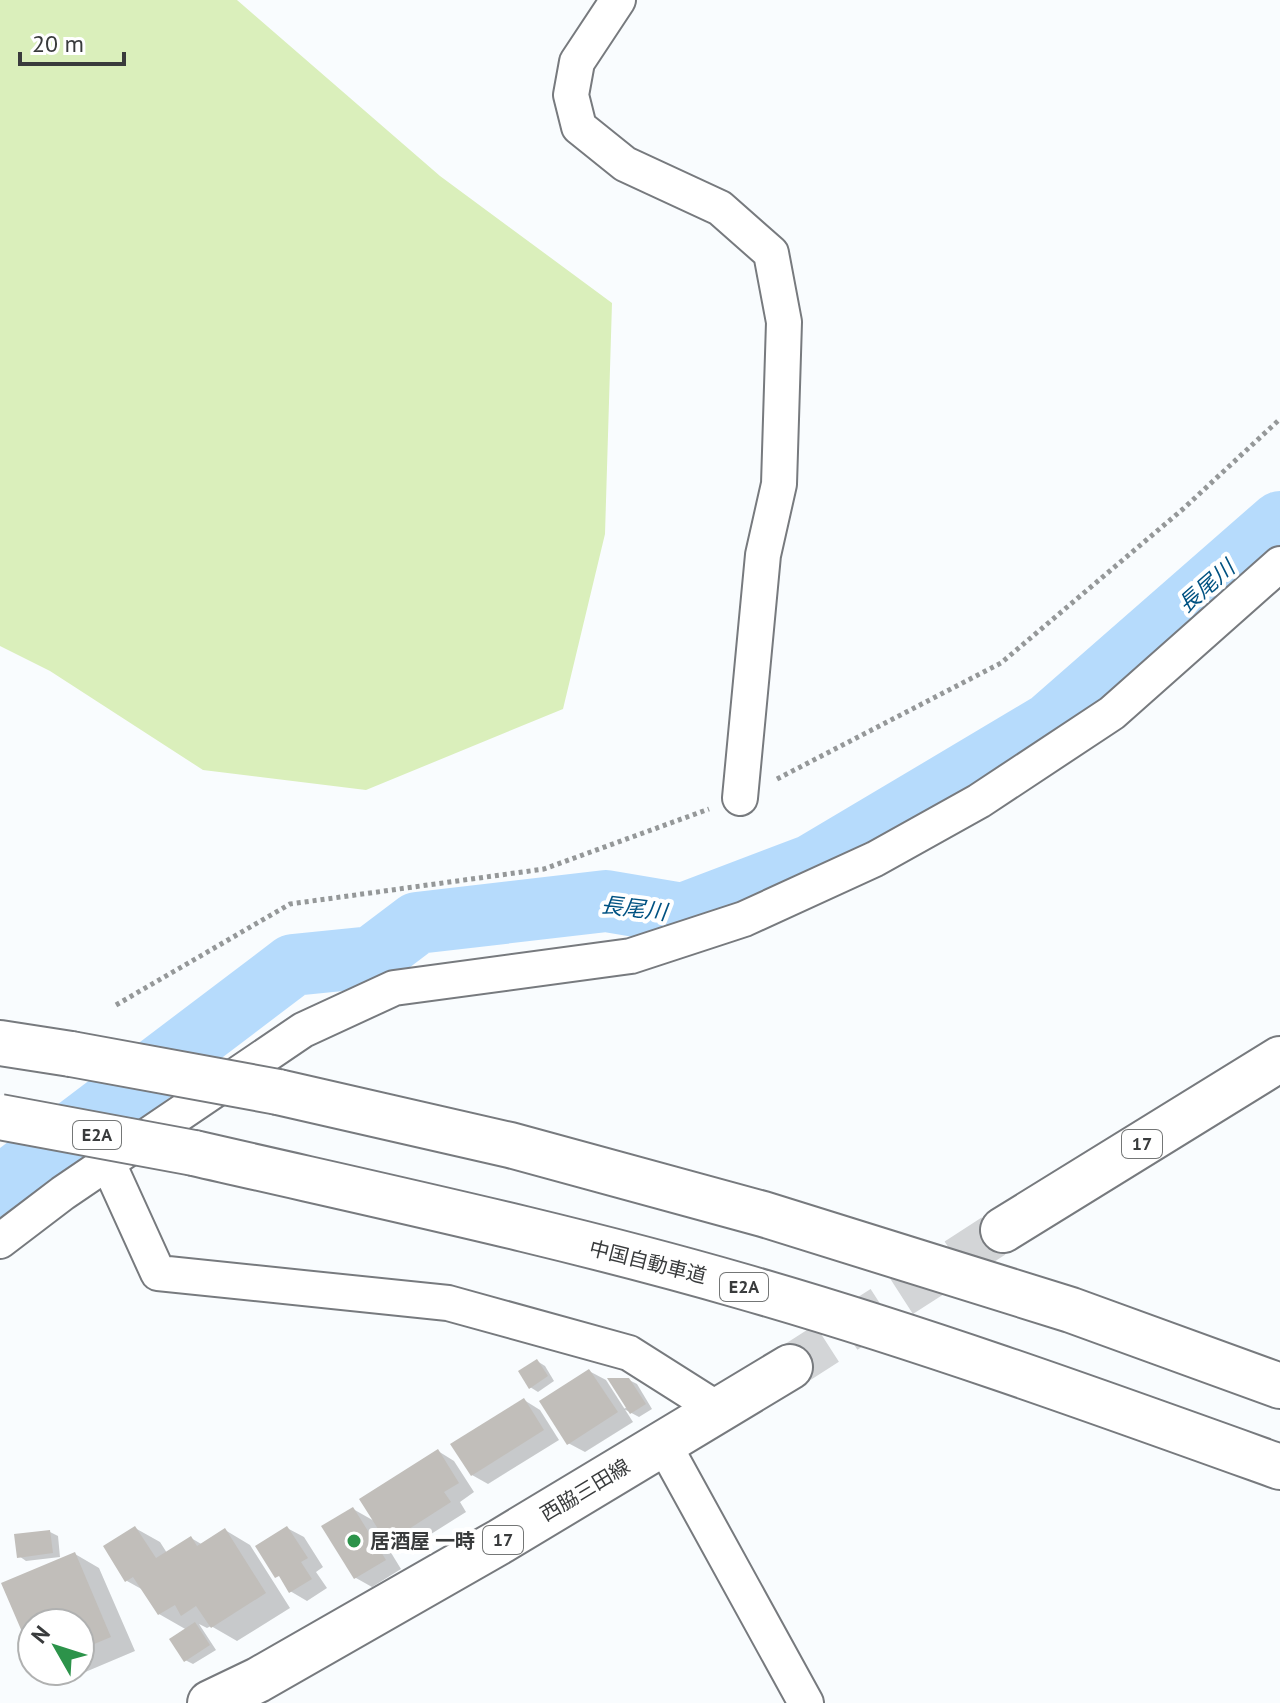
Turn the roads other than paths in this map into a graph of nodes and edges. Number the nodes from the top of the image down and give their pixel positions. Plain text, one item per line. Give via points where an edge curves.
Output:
1 (618, 0) edge
2 (1280, 564) edge
3 (740, 798) dead end
4 (0, 1043) edge
5 (1280, 1059) edge
6 (0, 1117) edge
7 (108, 1163) junction
8 (1003, 1230) tunnel mouth
9 (0, 1241) edge
10 (790, 1367) tunnel mouth
11 (1280, 1386) edge
12 (719, 1410) junction
13 (663, 1443) junction
14 (1280, 1467) edge
15 (210, 1703) edge
16 (806, 1703) edge

1 - 3 street via 577,62 571,95 579,127 625,164 720,208 771,253 784,322 779,484 763,555
2 - 7 street via 1112,713 979,801 875,859 744,919 631,956 394,988 303,1030
4 - 11 main road, bridge via 278,1092 510,1145 763,1214 1071,1310
5 - 8 main road, 17
6 - 14 main road, 中国自動車道 / E2A, bridge via 194,1153 470,1216 740,1286 1040,1381
7 - 9 street
7 - 12 street via 158,1273 448,1303 629,1353
10 - 12 main road, 西脇三田線 / 17
12 - 13 main road, 西脇三田線 / 17
13 - 15 main road, 西脇三田線 / 17 via 488,1549
13 - 16 street

